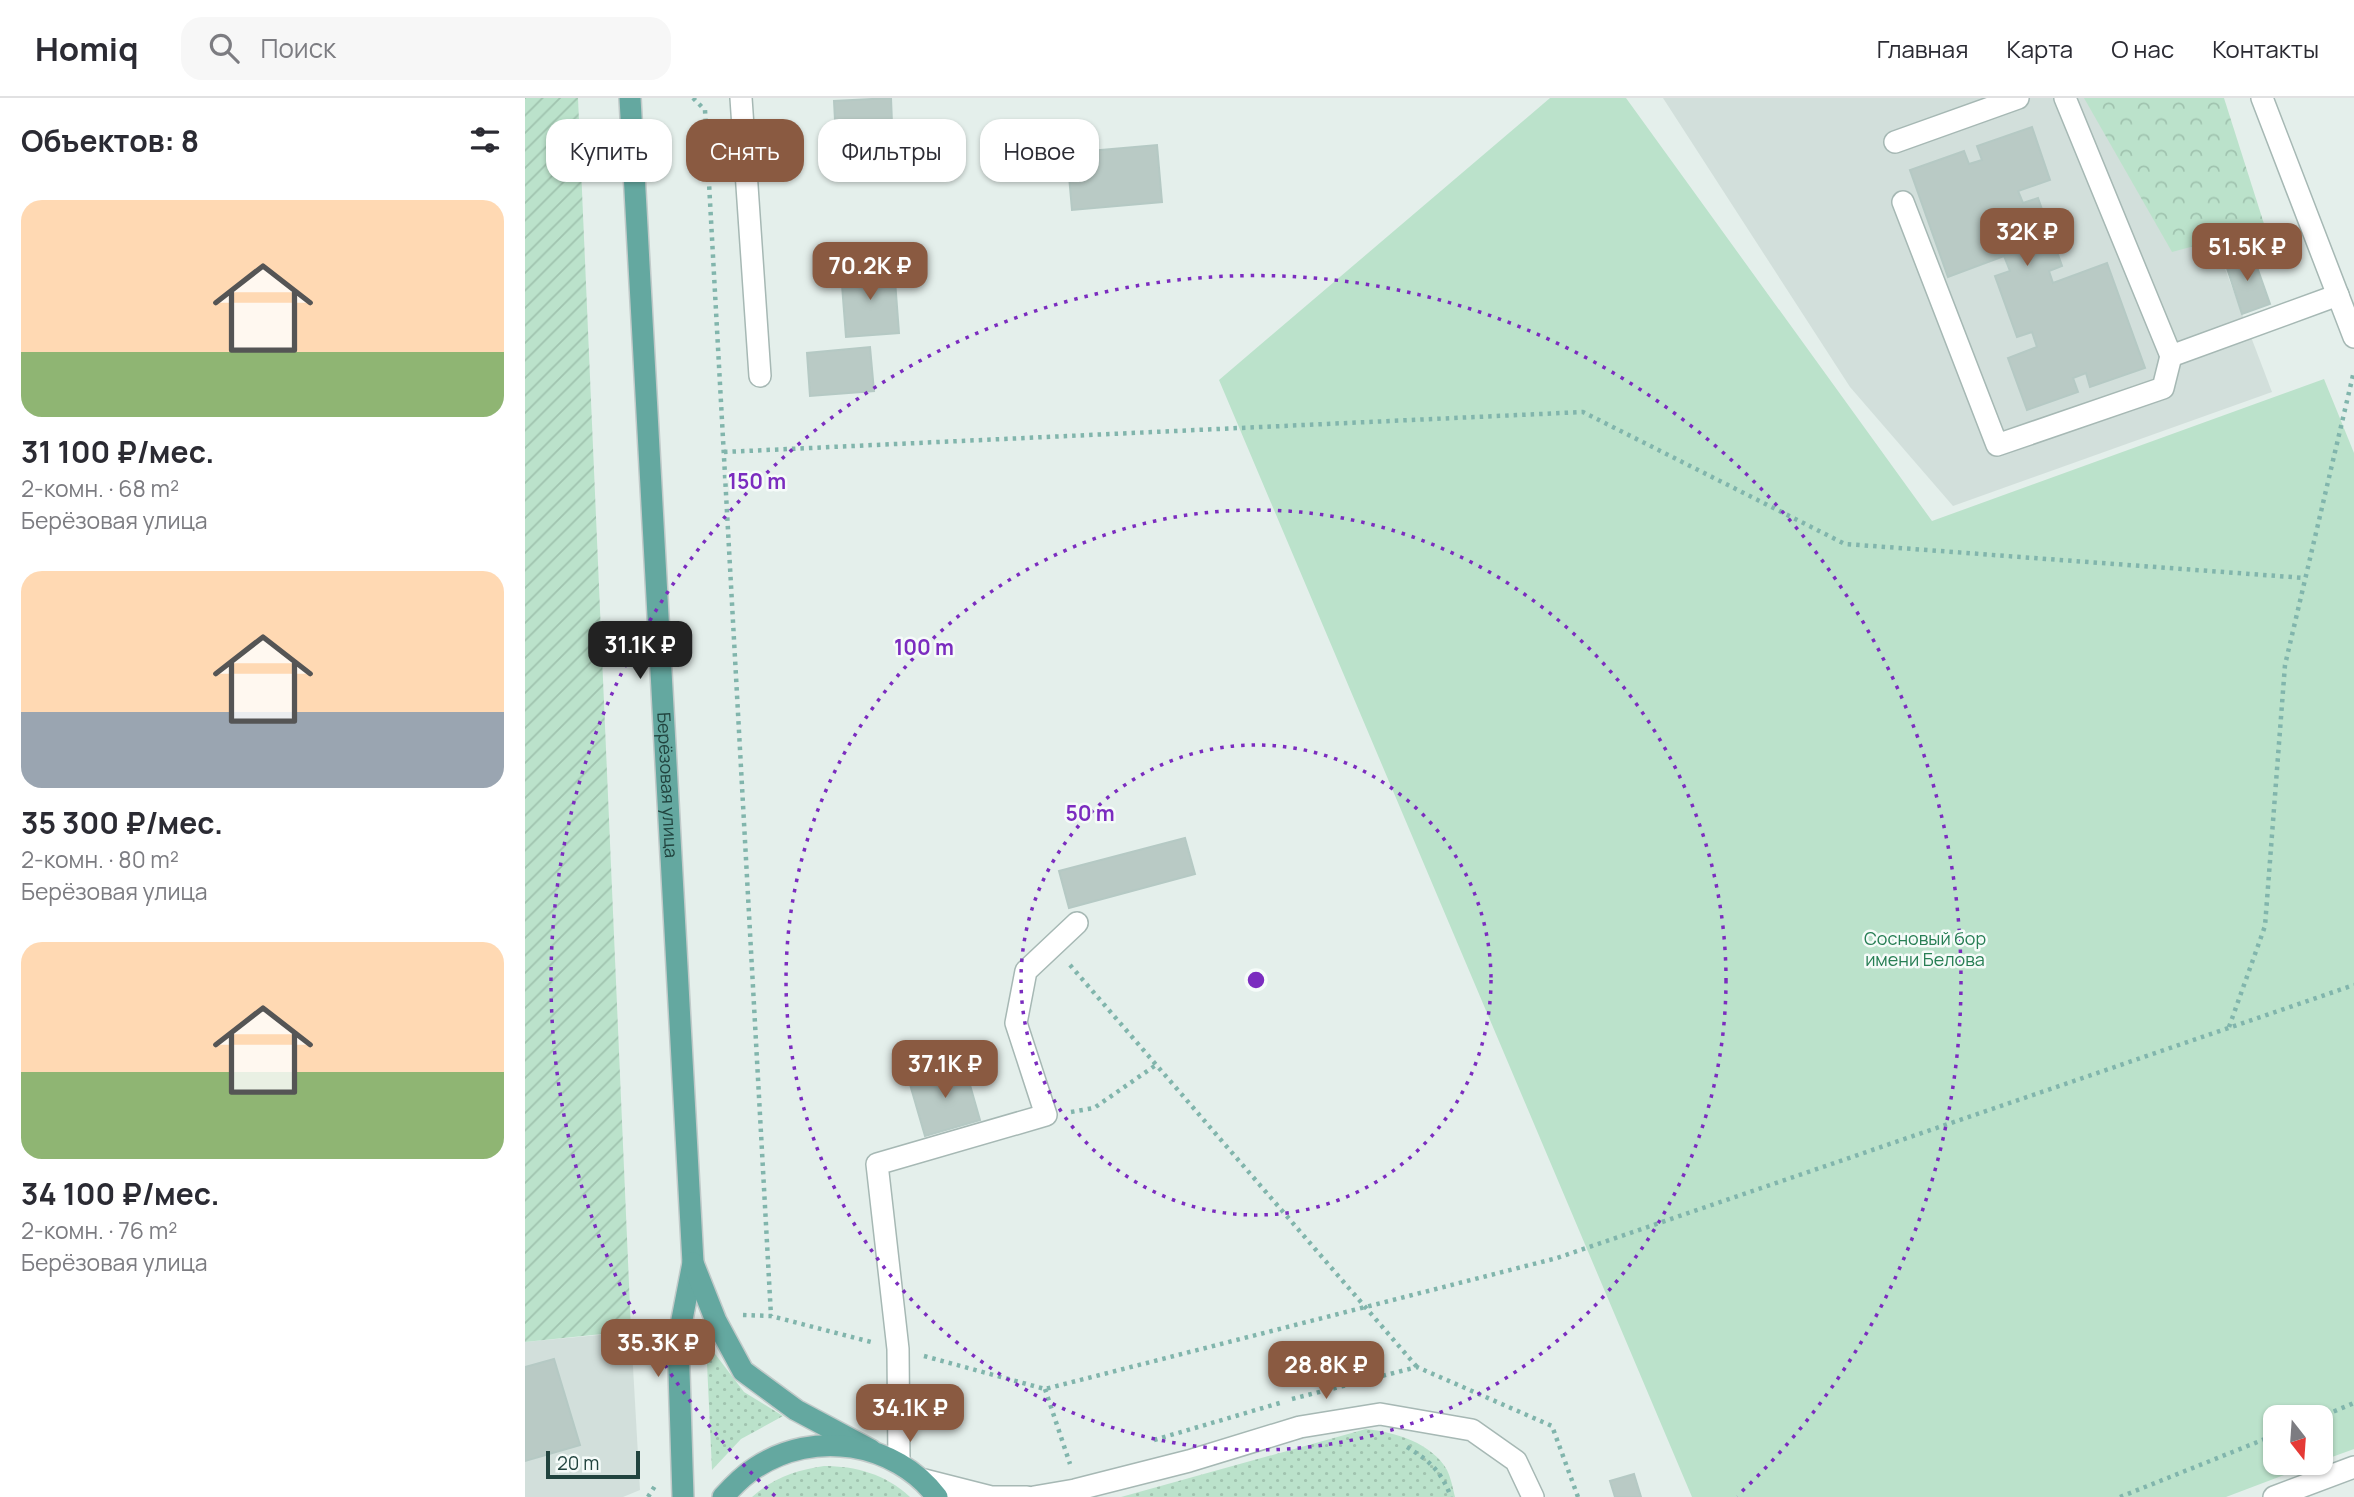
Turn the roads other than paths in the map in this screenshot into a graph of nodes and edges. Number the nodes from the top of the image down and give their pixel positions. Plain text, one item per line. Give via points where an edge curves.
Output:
1 (629, 98) edge
2 (741, 98) edge
3 (2018, 98) edge
4 (2065, 98) edge
5 (2262, 98) edge
6 (1895, 142) dead end
7 (1903, 202) dead end
8 (2338, 295) junction
9 (2354, 337) edge
10 (2171, 356) junction
11 (760, 376) dead end
12 (1077, 923) dead end
13 (693, 1263) junction
14 (871, 1450) junction
15 (899, 1462) junction
16 (2354, 1468) edge
17 (931, 1489) edge
18 (683, 1497) edge
19 (723, 1497) edge
20 (1027, 1497) edge
21 (1034, 1497) edge
22 (1533, 1497) edge
23 (2274, 1497) edge

1 - 13 main road, Берёзовая улица
2 - 11 street
3 - 6 street
4 - 10 street
5 - 8 street
7 - 10 street via 1997,445 2163,388
8 - 9 street
8 - 10 street
12 - 15 street via 1026,971 1016,1023 1046,1115 877,1164 898,1349
13 - 14 main road, Берёзовая улица via 743,1371 796,1410
13 - 18 main road, Берёзовая улица via 678,1340
14 - 15 main road
14 - 19 main road via 831,1444 791,1451 754,1468
15 - 17 main road
16 - 23 street
17 - 20 street
21 - 22 street via 1189,1461 1300,1427 1380,1414 1472,1430 1516,1461

